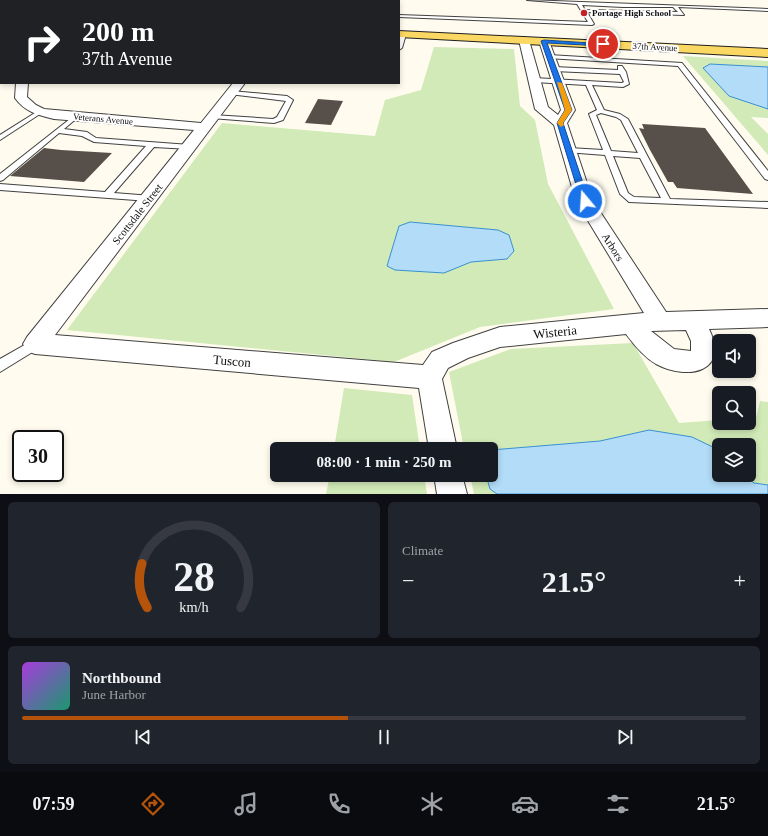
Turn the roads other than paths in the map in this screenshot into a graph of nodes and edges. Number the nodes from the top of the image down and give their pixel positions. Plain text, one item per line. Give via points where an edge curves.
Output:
1 (529, 0) edge
2 (578, 2) junction
3 (768, 5) edge
4 (674, 6) junction
5 (690, 6) junction
6 (768, 10) edge
7 (584, 11) junction
8 (400, 16) edge
9 (400, 32) edge
10 (524, 40) junction
11 (544, 41) junction
12 (768, 47) edge
13 (768, 53) edge
14 (549, 57) junction
15 (616, 60) junction
16 (554, 69) junction
17 (623, 72) junction
18 (534, 80) junction
19 (558, 81) junction
20 (588, 83) junction
21 (22, 84) edge
22 (235, 88) edge
23 (601, 111) junction
24 (40, 112) junction
25 (76, 117) junction
26 (209, 122) junction
27 (560, 123) junction
28 (0, 127) edge
29 (12, 130) junction
30 (58, 131) junction
31 (0, 138) edge
32 (152, 144) junction
33 (190, 147) junction
34 (569, 150) junction
35 (608, 153) junction
36 (643, 156) junction
37 (768, 177) edge
38 (0, 178) edge
39 (0, 187) edge
40 (107, 195) junction
41 (150, 198) junction
42 (667, 202) junction
43 (768, 205) edge
44 (768, 318) edge
45 (692, 320) junction
46 (660, 321) junction
47 (630, 324) junction
48 (35, 344) junction
49 (0, 366) edge
50 (430, 377) junction
51 (442, 442) edge
52 (449, 482) edge
53 (452, 494) edge

1 - 2 lane
2 - 4 lane via 623,6
2 - 7 lane
3 - 5 lane via 702,2
4 - 5 lane
4 - 7 lane via 682,14
5 - 6 lane
7 - 8 lane via 592,24
9 - 10 main road, 37th Avenue
9 - 12 main road, 37th Avenue
10 - 11 main road, 37th Avenue
10 - 18 street
11 - 13 main road, 37th Avenue
11 - 14 street
14 - 15 lane
14 - 16 street
15 - 17 lane
15 - 37 lane via 680,64
16 - 17 lane
16 - 19 street
17 - 20 lane via 627,83 623,85
18 - 19 lane
18 - 27 street via 542,109
19 - 20 lane
19 - 27 street via 568,110
20 - 23 lane
21 - 24 street, Veterans Avenue via 21,98 31,108
22 - 26 street, Scottsdale Street
22 - 26 lane via 290,100 280,118 274,121
23 - 35 lane via 592,114
23 - 36 lane via 624,119
24 - 25 street, Veterans Avenue
24 - 29 lane
25 - 26 street, Veterans Avenue
25 - 30 lane
26 - 33 street, Scottsdale Street
27 - 34 street, Arbors
28 - 29 lane
29 - 31 lane
30 - 32 lane via 84,134 94,140
30 - 38 lane
32 - 33 lane
32 - 40 lane
33 - 41 street, Scottsdale Street
34 - 35 lane
34 - 46 street, Arbors via 585,201
35 - 36 lane
35 - 42 lane via 624,194 632,200
36 - 42 lane
39 - 40 lane
40 - 41 lane
41 - 48 street, Scottsdale Street
42 - 43 lane
44 - 45 street, Wisteria
45 - 46 street, Wisteria
45 - 47 street via 704,348 702,356 696,361 686,362 662,355
46 - 47 street, Wisteria
47 - 50 street, Wisteria via 500,337 440,360
48 - 49 lane
48 - 50 street, Tuscon
50 - 51 street
52 - 53 street

